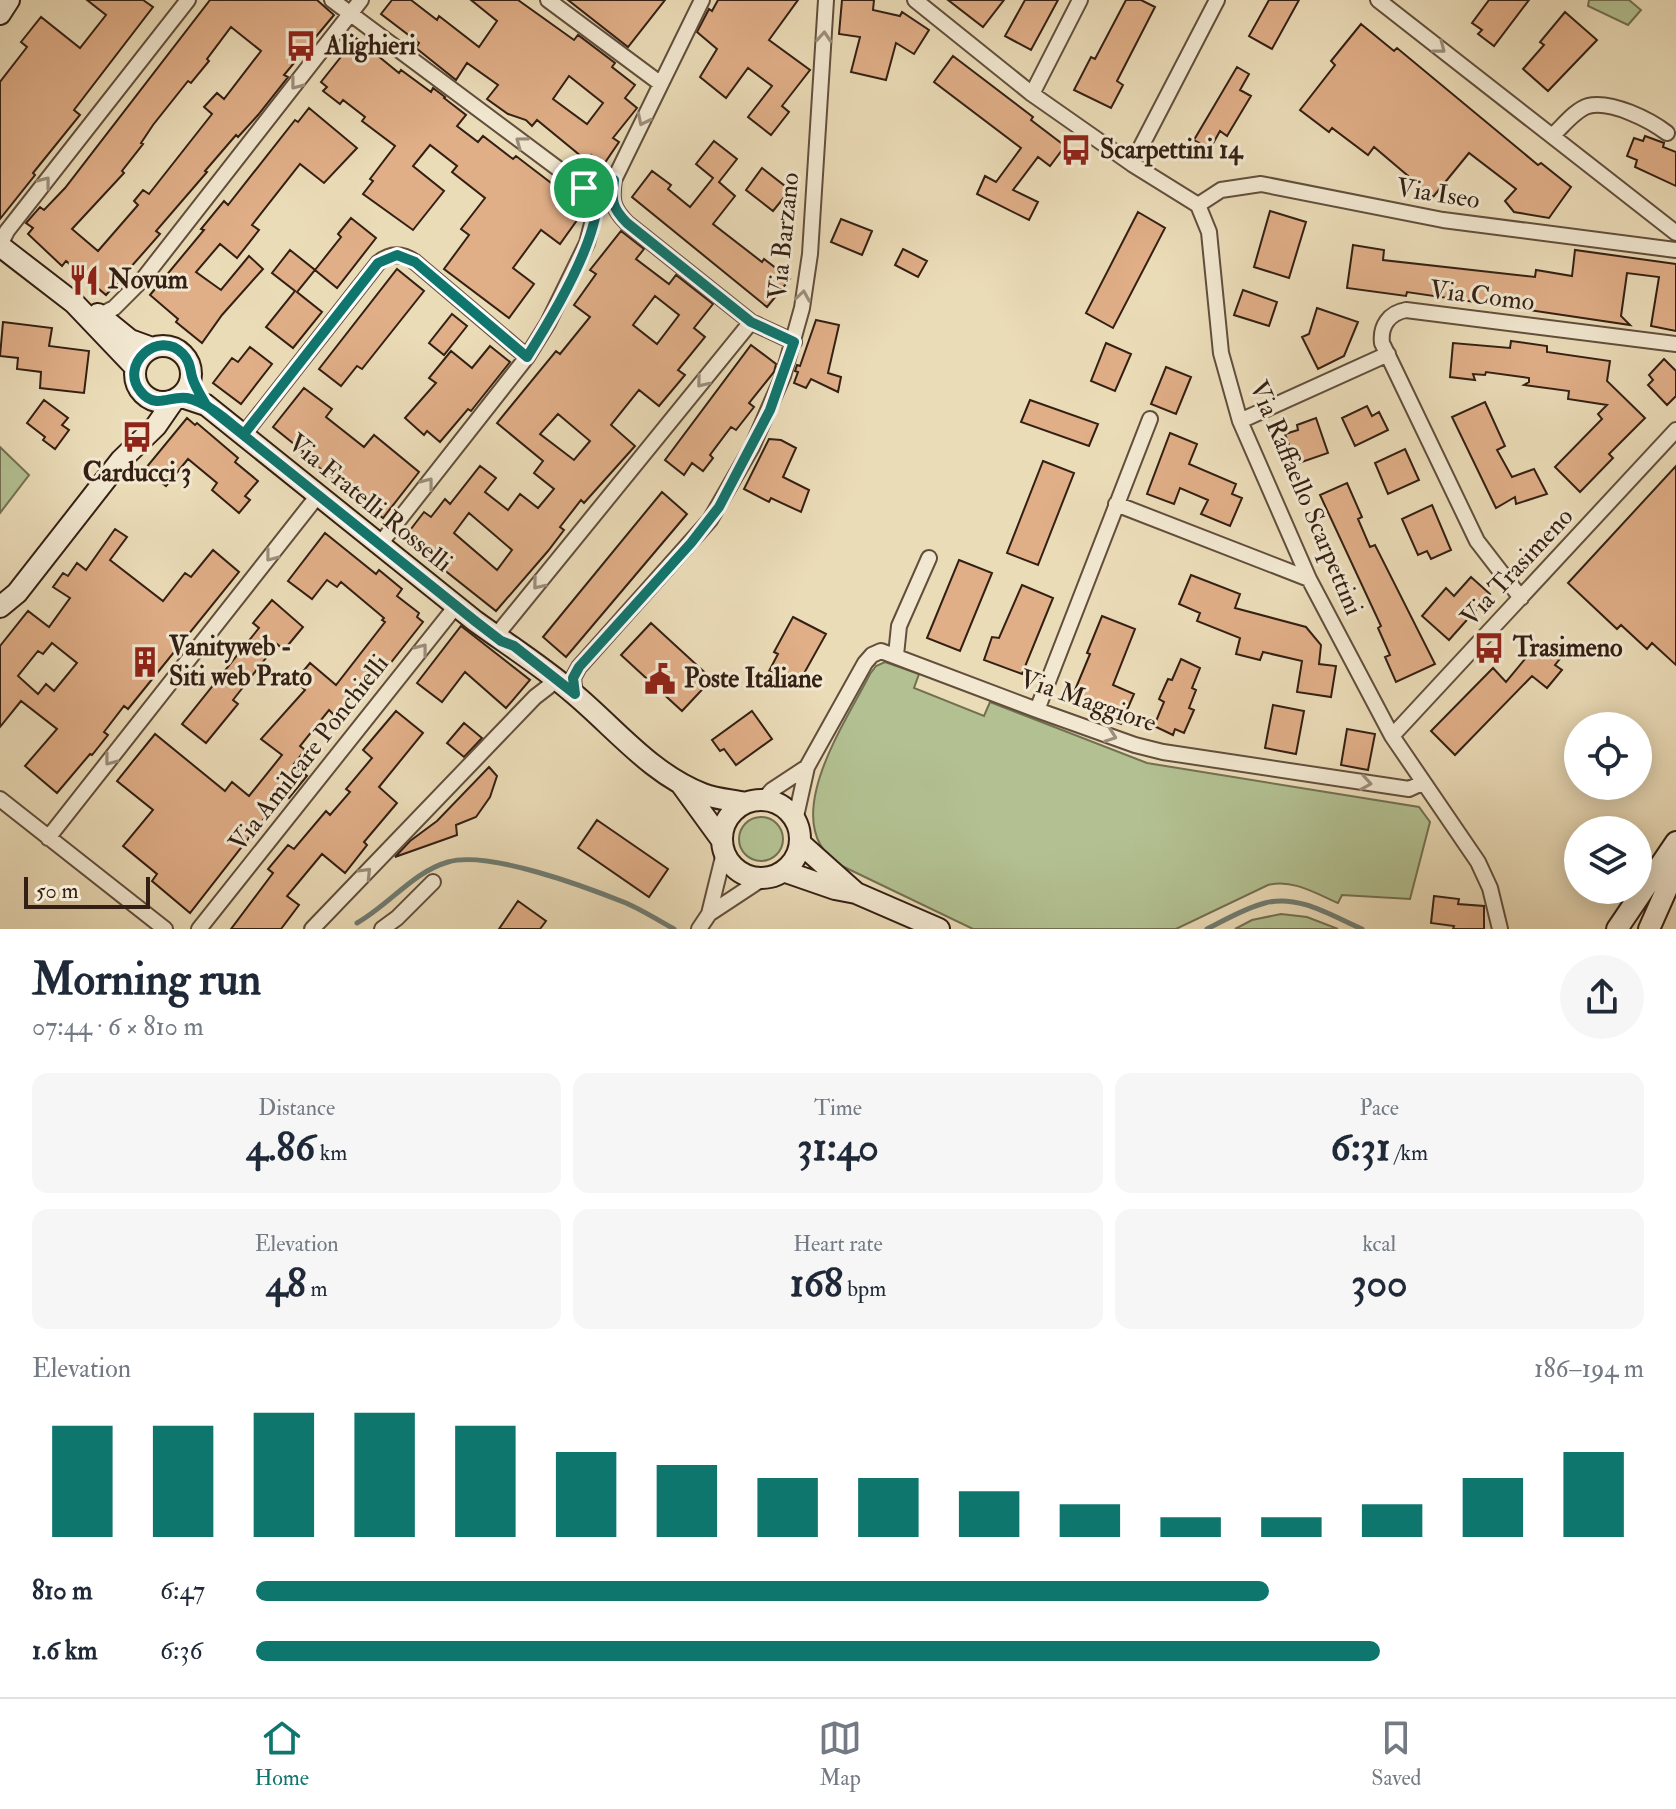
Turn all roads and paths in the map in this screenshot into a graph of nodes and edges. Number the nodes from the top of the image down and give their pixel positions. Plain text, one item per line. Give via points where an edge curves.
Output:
1 (9, 0) edge
2 (188, 0) edge
3 (332, 0) edge
4 (361, 0) edge
5 (548, 0) edge
6 (702, 0) edge
7 (826, 0) edge
8 (915, 0) edge
9 (1080, 0) edge
10 (1217, 0) edge
11 (1378, 0) edge
12 (0, 14) edge
13 (351, 14) junction
14 (661, 84) junction
15 (1032, 94) junction
16 (1667, 133) dead end
17 (1553, 135) junction
18 (1132, 164) junction
19 (614, 180) junction
20 (584, 188) junction
21 (1198, 205) junction
22 (627, 223) junction
23 (1676, 233) edge
24 (587, 243) junction
25 (0, 246) edge
26 (1676, 250) edge
27 (74, 303) junction
28 (100, 315) junction
29 (751, 322) junction
30 (794, 342) junction
31 (1676, 344) edge
32 (152, 348) junction
33 (1388, 354) junction
34 (527, 357) junction
35 (135, 367) junction
36 (191, 375) junction
37 (148, 398) junction
38 (176, 399) junction
39 (206, 405) junction
40 (1150, 419) dead end
41 (1240, 421) junction
42 (1676, 430) edge
43 (244, 434) junction
44 (121, 460) junction
45 (319, 494) junction
46 (1116, 504) junction
47 (380, 544) junction
48 (929, 558) dead end
49 (1309, 579) junction
50 (17, 593) junction
51 (1521, 598) junction
52 (456, 606) junction
53 (0, 607) edge
54 (0, 622) edge
55 (498, 639) junction
56 (896, 655) junction
57 (548, 687) junction
58 (575, 694) junction
59 (1037, 710) junction
60 (617, 733) junction
61 (1392, 736) junction
62 (807, 767) junction
63 (1422, 783) junction
64 (681, 784) junction
65 (0, 799) edge
66 (754, 801) junction
67 (795, 821) junction
68 (48, 838) junction
69 (1676, 842) edge
70 (800, 843) junction
71 (722, 846) junction
72 (1676, 868) edge
73 (783, 871) junction
74 (762, 879) junction
75 (433, 882) dead end
76 (856, 893) junction
77 (709, 914) junction
78 (317, 927) edge
79 (165, 929) edge
80 (199, 929) edge
81 (382, 929) edge
82 (699, 929) edge
83 (939, 929) edge
84 (1500, 929) edge
85 (1617, 929) edge
86 (1649, 929) edge

1 - 12 street
25 -> 2 street
3 - 13 street
4 - 13 street
5 - 14 street
6 - 14 street
30 -> 7 street, Via Barzano via 810,254
8 - 15 street
9 - 15 street
10 - 18 street
11 -> 17 street
20 -> 13 street
13 -> 28 street via 143,279
14 -> 19 street
15 - 18 street
16 - 17 street via 1642,116 1596,105 1583,108
17 - 23 street
18 - 21 street
19 - 20 street via 598,194
19 - 22 street via 614,209
20 - 24 street via 597,204
21 - 26 street, Via Iseo via 1221,190 1261,184 1443,220
21 - 41 street, Via Raffaello Scarpettini via 1209,232 1221,353
22 - 24 street via 613,217
22 - 29 street
24 - 34 street
25 - 27 street
27 - 28 street
27 - 35 street
28 - 32 street via 130,340
29 - 30 street
29 -> 55 street
30 - 58 street, Via Barzano via 770,410 719,507 579,667 573,678
31 - 33 street, Via Como via 1406,310 1392,315 1383,328
32 - 35 street
32 - 36 street via 177,349
33 - 41 street
33 - 51 street via 1477,541
34 - 43 street via 415,262 397,255 378,263
47 -> 34 street
35 - 37 street via 137,385
36 - 38 street via 187,389
36 - 39 street, Via Fratelli Rosselli
37 - 38 street
37 - 44 street via 142,422
38 - 39 street, Via Fratelli Rosselli
38 - 44 street
39 - 43 street, Via Fratelli Rosselli
40 - 46 street
41 - 49 street, Via Raffaello Scarpettini
42 - 51 street, Via Trasimeno
43 - 45 street, Via Fratelli Rosselli
44 - 50 street
45 - 47 street, Via Fratelli Rosselli
45 -> 68 street
46 - 49 street
46 - 59 street
47 - 52 street, Via Fratelli Rosselli
48 - 56 street via 899,626
49 - 61 street, Via Raffaello Scarpettini
50 - 53 street
50 - 54 street
51 - 61 street, Via Trasimeno
52 - 55 street, Via Fratelli Rosselli
80 -> 52 street, Via Amilcare Ponchielli
55 - 57 street, Via Fratelli Rosselli
55 - 58 street, Via Fratelli Rosselli
56 - 59 street, Via Maggiore
56 - 62 street via 881,651 868,659
57 - 60 street, Via Fratelli Rosselli
78 -> 57 street
58 - 60 street, Via Fratelli Rosselli
59 -> 63 street, Via Maggiore via 1163,752 1409,789
60 - 64 street, Via Fratelli Rosselli
61 - 63 street, Via Raffaello Scarpettini
62 - 66 street
62 - 67 street
63 - 84 street, Via Raffaello Scarpettini via 1478,862
64 - 66 street via 704,795
64 - 71 street
65 - 68 street
66 - 67 street via 780,805
66 - 71 street via 727,818
67 - 70 street
68 - 79 street
69 - 85 street
70 - 73 street
70 - 76 street
71 - 74 street via 739,872
71 - 77 street
72 - 86 street
73 - 74 street
73 - 76 street
74 - 77 street
75 - 81 street
76 - 83 street
77 - 82 street

